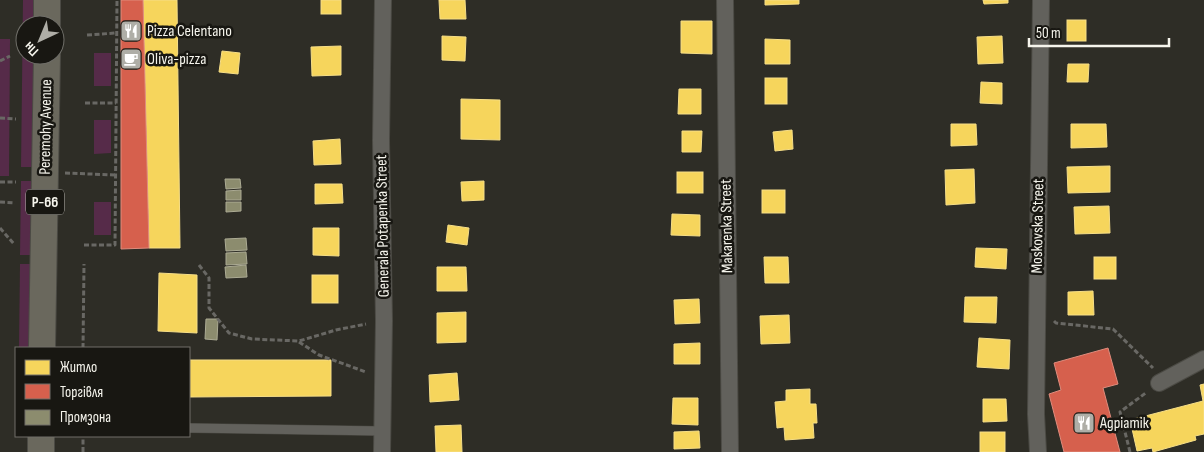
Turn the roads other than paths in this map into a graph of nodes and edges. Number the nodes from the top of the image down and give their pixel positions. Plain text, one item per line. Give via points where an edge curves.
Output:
1 (47, 0) edge
2 (383, 0) edge
3 (724, 0) edge
4 (1041, 0) edge
5 (47, 15) edge
6 (46, 65) edge
7 (42, 347) edge
8 (1204, 359) edge
9 (1159, 383) road end
10 (190, 428) edge
11 (382, 431) junction
12 (41, 437) edge
13 (41, 452) edge
14 (382, 452) edge
15 (730, 452) edge
16 (1038, 452) edge

1 - 5 main road
2 - 11 street, Generala Potapenka Street
3 - 15 street, Makarenka Street
4 - 16 street, Moskovska Street
6 - 7 main road, Peremohy Avenue / Р-66
8 - 9 street
10 - 11 lane
11 - 14 street, Generala Potapenka Street
12 - 13 main road

